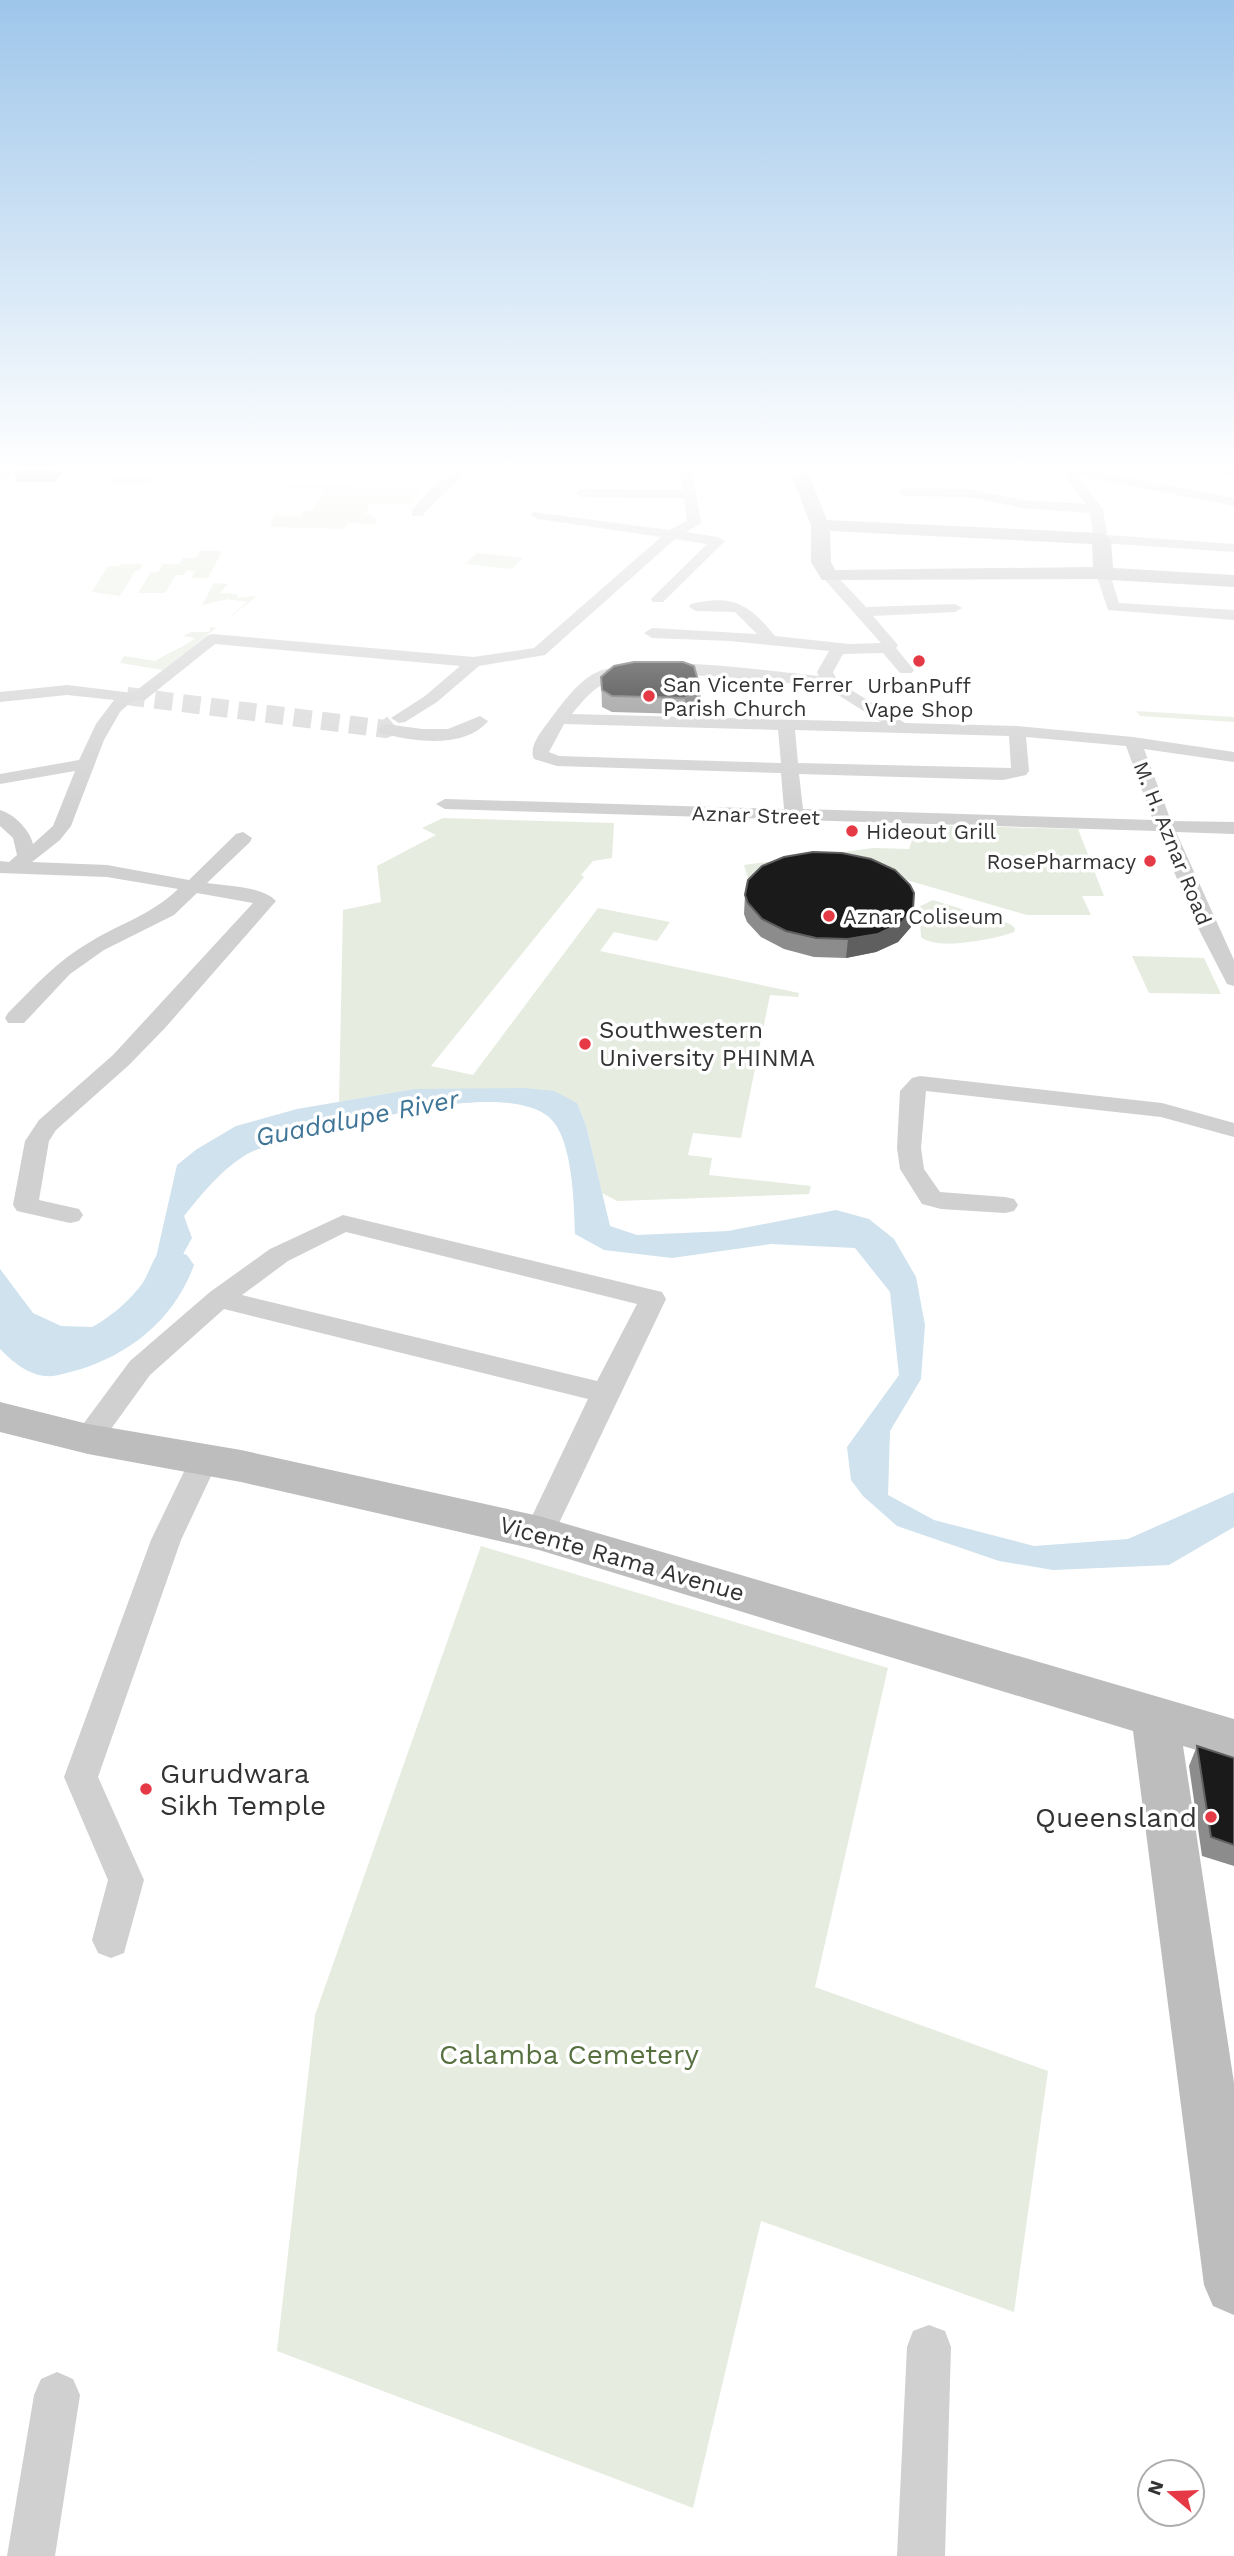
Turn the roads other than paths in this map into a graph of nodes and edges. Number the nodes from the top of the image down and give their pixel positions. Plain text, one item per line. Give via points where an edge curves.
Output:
1 (616, 584) edge
2 (673, 584) edge
3 (836, 584) edge
4 (1106, 584) edge
5 (658, 599) dead end
6 (696, 607) dead end
7 (955, 608) dead end
8 (860, 612) junction
9 (1234, 615) edge
10 (652, 633) dead end
11 (771, 641) junction
12 (845, 648) junction
13 (887, 648) junction
14 (474, 662) junction
15 (906, 670) dead end
16 (828, 682) junction
17 (0, 697) edge
18 (133, 697) junction
19 (559, 719) junction
20 (480, 721) dead end
21 (786, 725) junction
22 (902, 728) junction
23 (1017, 730) junction
24 (1133, 742) junction
25 (1234, 757) edge
26 (86, 764) junction
27 (789, 767) junction
28 (0, 779) edge
29 (446, 804) dead end
30 (0, 816) edge
31 (794, 816) junction
32 (1162, 826) junction
33 (1234, 828) edge
34 (243, 838) dead end
35 (13, 864) edge
36 (195, 886) junction
37 (1234, 980) edge
38 (16, 1018) dead end
39 (1234, 1130) edge
40 (1005, 1205) dead end
41 (70, 1215) dead end
42 (219, 1299) junction
43 (605, 1393) junction
44 (0, 1417) edge
45 (88, 1439) junction
46 (204, 1459) junction
47 (539, 1533) junction
48 (1155, 1715) junction
49 (1234, 1740) edge
50 (110, 1940) dead end
51 (1234, 2285) edge
52 (929, 2347) dead end
53 (58, 2395) dead end
54 (31, 2556) edge
55 (921, 2556) edge

1 - 14 street via 544,649
2 - 5 street
3 - 8 street
4 - 9 street via 1113,607
6 - 11 street via 744,608
7 - 8 street
8 - 13 street via 887,640
10 - 11 street
11 - 12 street
12 - 13 street
12 - 16 street via 832,657 825,672
13 - 15 street
14 - 18 street via 212,639
14 - 20 street via 432,699 393,723 414,734 436,734 457,732
16 - 19 street via 620,670 591,682
16 - 22 street
17 - 18 street via 66,690
18 - 26 street via 111,713
19 - 21 street
19 - 27 street via 540,749 540,755 557,761
21 - 22 street
21 - 27 street
22 - 23 street
23 - 24 street
23 - 27 street via 1022,766 1015,774
24 - 25 street
24 - 32 street, M. H. Aznar Road
26 - 28 street
26 - 35 street via 61,828
27 - 31 street
29 - 31 street, Aznar Street
30 - 35 street via 22,836
31 - 32 street, Aznar Street
32 - 33 street, Aznar Street
32 - 37 street, M. H. Aznar Road
34 - 36 street
35 - 36 street via 107,871
36 - 38 street via 167,911 97,946 62,970
36 - 41 street via 266,901 158,1023 47,1125 37,1141 26,1205
39 - 40 street via 1163,1110 920,1083 912,1091 909,1148 912,1169 931,1198
42 - 43 street
42 - 43 street via 279,1255 343,1223 653,1299
42 - 45 street via 140,1368
43 - 47 street
44 - 45 street, Vicente Rama Avenue
45 - 46 street, Vicente Rama Avenue
46 - 47 street, Vicente Rama Avenue
46 - 50 street via 166,1540 81,1777 126,1880
47 - 48 street, Vicente Rama Avenue
48 - 49 street, Vicente Rama Avenue
48 - 51 street
52 - 55 street
53 - 54 street

